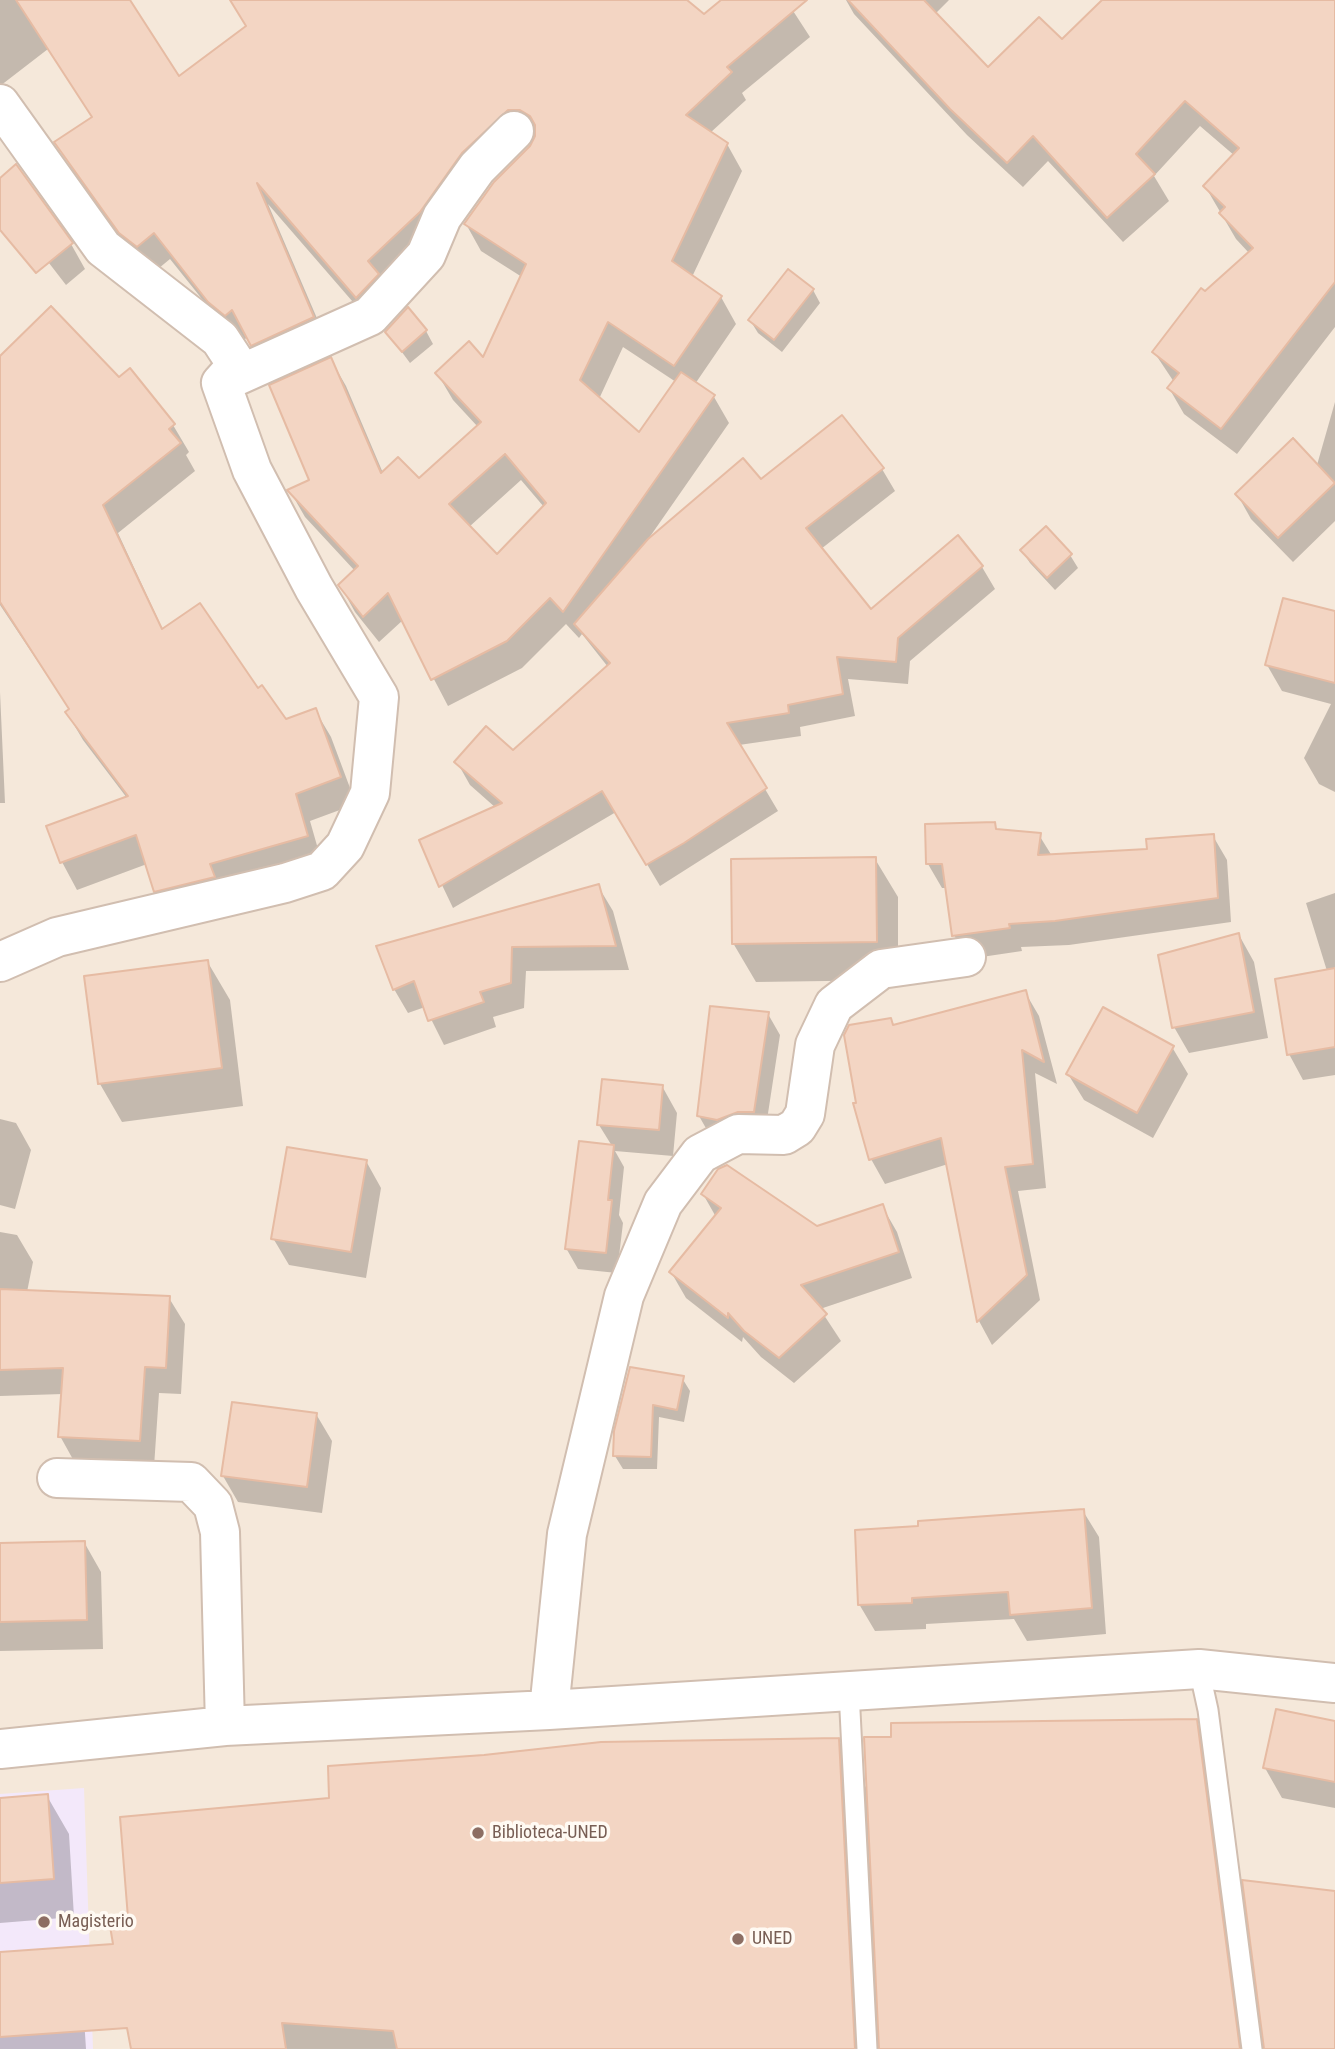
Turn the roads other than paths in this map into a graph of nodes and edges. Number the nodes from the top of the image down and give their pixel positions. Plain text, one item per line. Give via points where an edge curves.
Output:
1 (0, 104) edge
2 (514, 131) dead end
3 (221, 383) junction
4 (966, 957) dead end
5 (0, 962) edge
6 (57, 1478) dead end
7 (1199, 1669) junction
8 (1335, 1683) edge
9 (849, 1691) junction
10 (549, 1710) junction
11 (225, 1726) junction
12 (0, 1749) edge
13 (867, 2049) edge
14 (1252, 2049) edge

1 - 3 street via 103,248 220,339 237,365
2 - 3 street via 477,168 442,217 426,255 370,316
3 - 5 street via 252,470 379,697 370,793 345,846 322,871 57,937
4 - 10 street via 881,969 834,1005 815,1045 805,1114 797,1127 784,1135 738,1134 701,1154 663,1203 624,1296 567,1534
6 - 11 street via 191,1482 213,1505 220,1532
7 - 8 street
7 - 9 street
7 - 14 lane
9 - 10 street
9 - 13 lane
10 - 11 street
11 - 12 street

